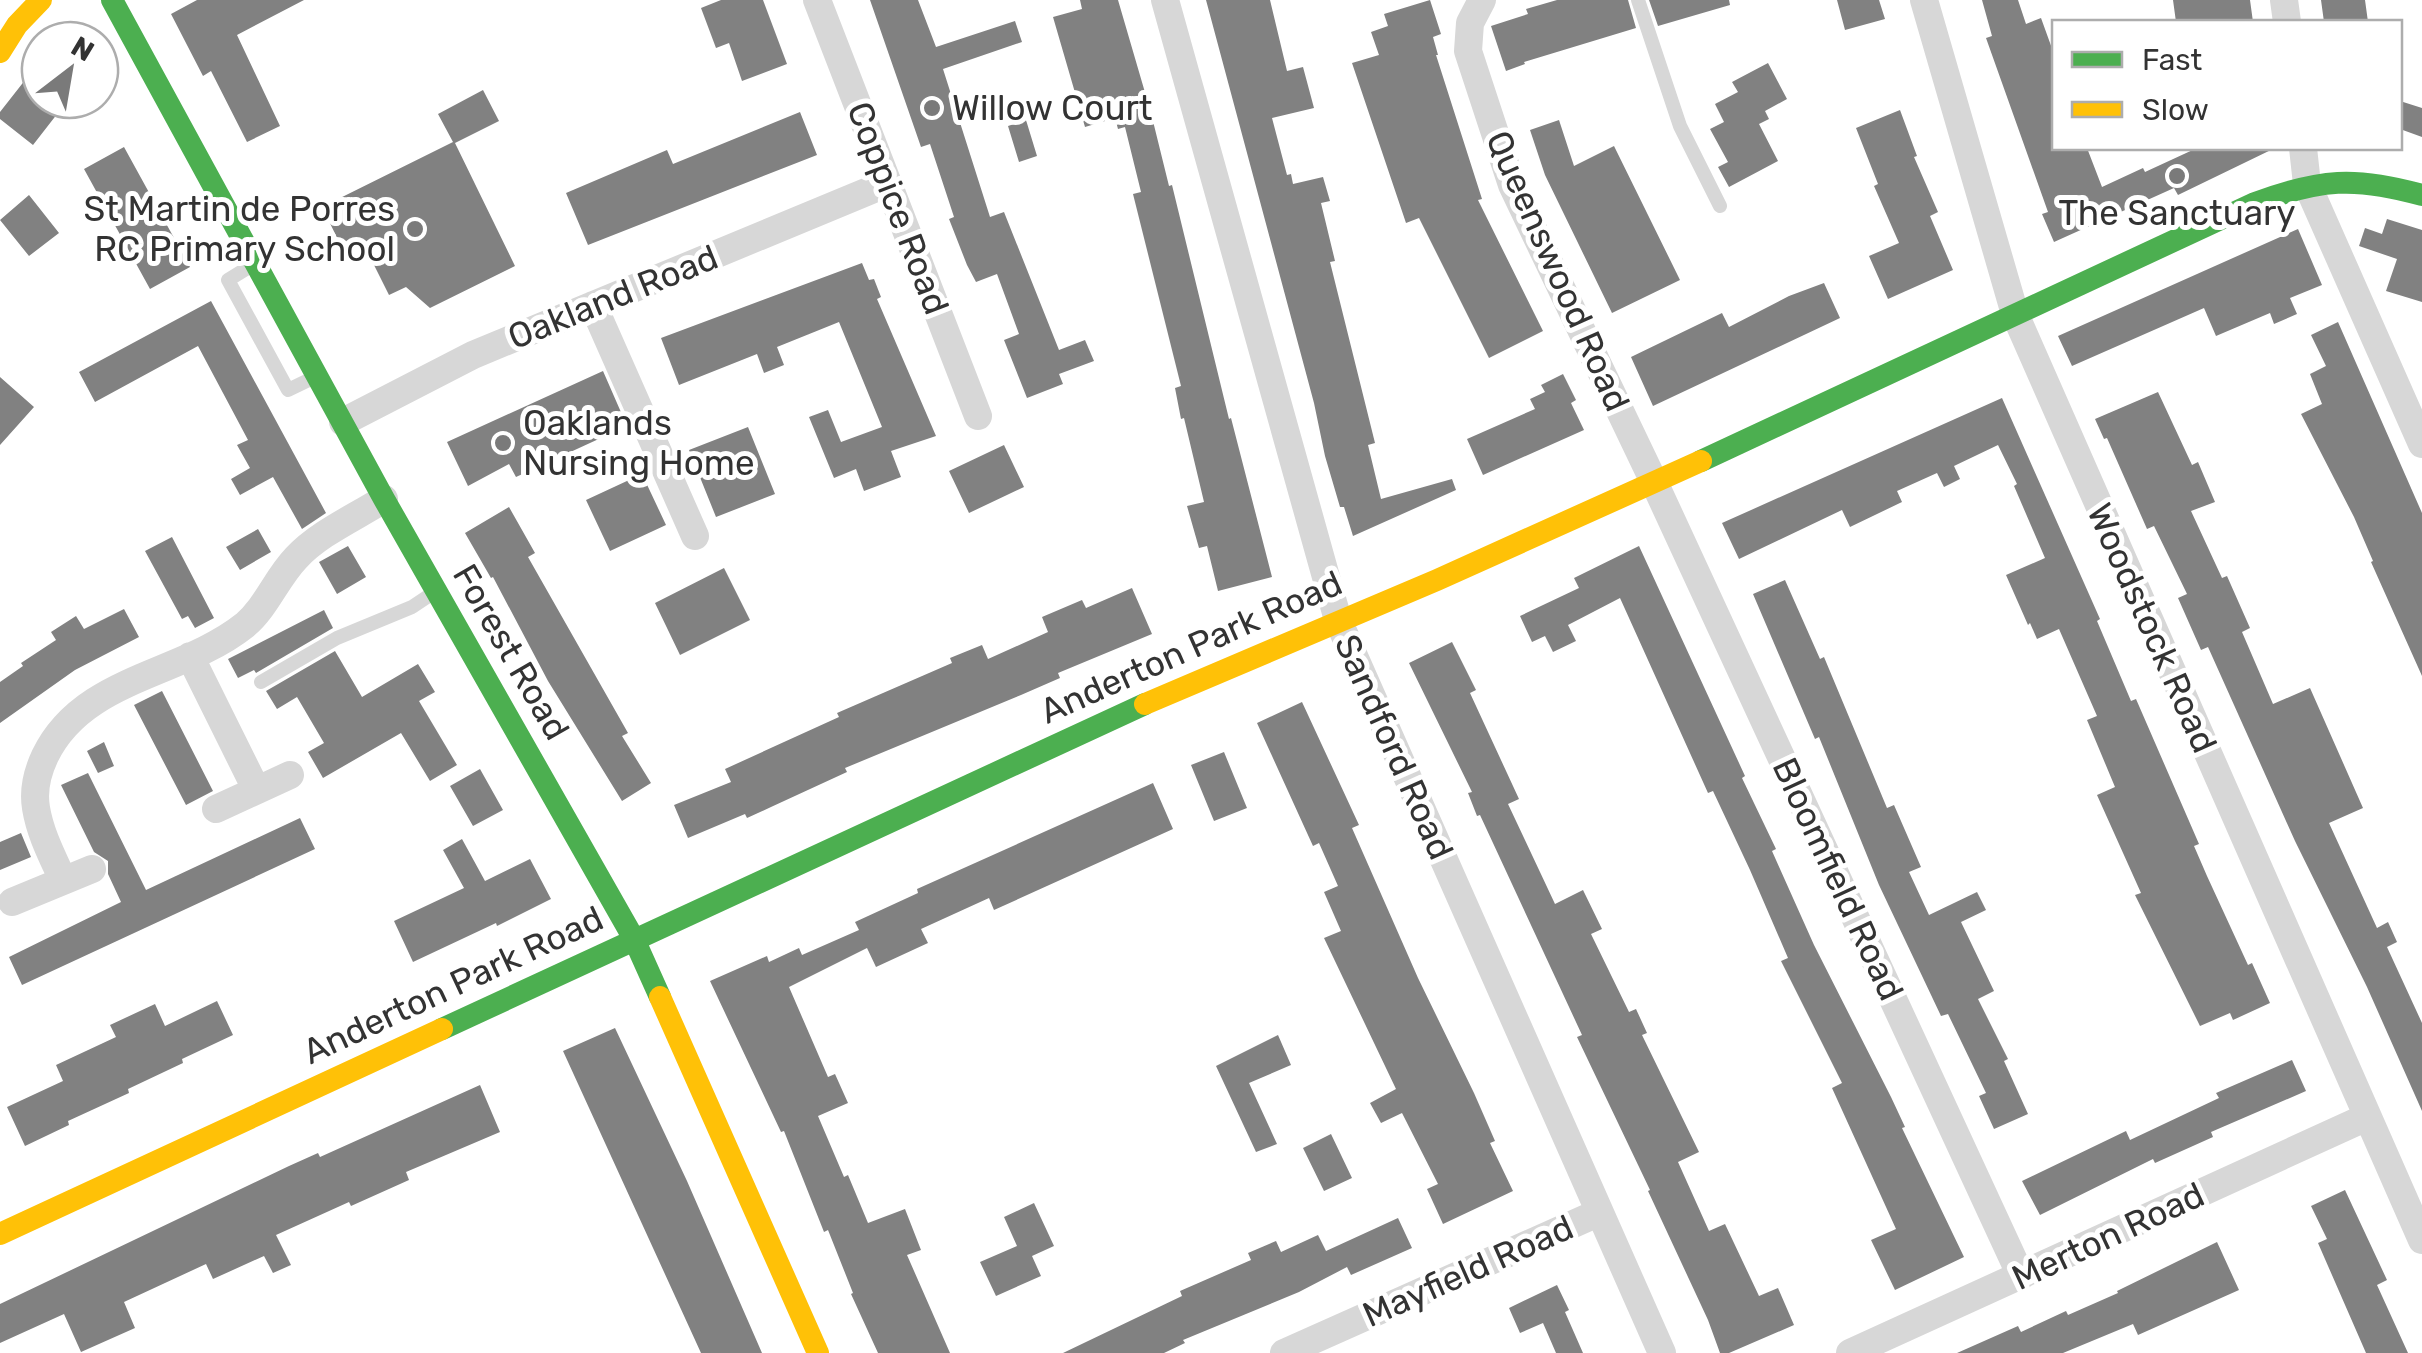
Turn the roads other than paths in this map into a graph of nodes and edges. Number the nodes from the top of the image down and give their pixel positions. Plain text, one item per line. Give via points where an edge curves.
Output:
1 (41, 0) edge
2 (112, 0) edge
3 (817, 0) edge
4 (1165, 0) edge
5 (1482, 0) edge
6 (1638, 0) edge
7 (1924, 0) edge
8 (0, 52) edge
9 (2303, 150) edge
10 (888, 183) junction
11 (2308, 184) junction
12 (2422, 195) edge
13 (1720, 206) dead end
14 (256, 262) junction
15 (593, 305) junction
16 (2015, 314) junction
17 (318, 376) junction
18 (978, 416) dead end
19 (343, 422) junction
20 (2422, 444) edge
21 (1654, 482) junction
22 (384, 499) junction
23 (695, 536) dead end
24 (436, 590) junction
25 (1338, 620) junction
26 (190, 656) junction
27 (261, 682) dead end
28 (290, 775) dead end
29 (256, 789) junction
30 (216, 809) dead end
31 (92, 869) dead end
32 (62, 880) junction
33 (12, 902) dead end
34 (634, 939) junction
35 (2367, 1117) junction
36 (1598, 1212) junction
37 (0, 1234) edge
38 (2422, 1240) edge
39 (2022, 1276) junction
40 (818, 1353) edge
41 (1284, 1353) edge
42 (1662, 1353) edge
43 (1850, 1353) edge

1 - 8 street
2 - 14 street, Forest Road
3 - 10 street, Coppice Road
4 - 25 street, Sandford Road
5 - 21 street, Queenswood Road via 1470,23 1468,51 1512,185
6 - 13 lane via 1680,126
7 - 16 street, Woodstock Road
9 - 11 street
10 - 15 street, Oakland Road
10 - 18 street, Coppice Road
11 - 12 street, Anderton Park Road via 2375,180
11 - 16 street, Anderton Park Road
11 - 20 street
14 - 17 street, Forest Road
14 - 17 lane via 228,280 288,390
15 - 19 street, Oakland Road via 473,354
15 - 23 street
16 - 21 street, Anderton Park Road
16 - 35 street, Woodstock Road
17 - 19 street, Forest Road
19 - 22 street, Forest Road
21 - 25 street, Anderton Park Road
21 - 39 street, Bloomfield Road
22 - 24 street, Forest Road
22 - 26 street via 309,546 245,624
24 - 27 lane
24 - 34 street, Forest Road
25 - 34 street, Anderton Park Road
25 - 36 street, Sandford Road
26 - 29 street
26 - 32 street via 97,698 68,719 48,749 35,804
28 - 29 street
29 - 30 street
31 - 32 street
32 - 33 street
34 - 37 street, Anderton Park Road
34 - 40 street, Forest Road
35 - 38 street, Woodstock Road
35 - 39 street, Merton Road
36 - 41 street, Mayfield Road
36 - 42 street, Sandford Road
39 - 43 street, Merton Road

